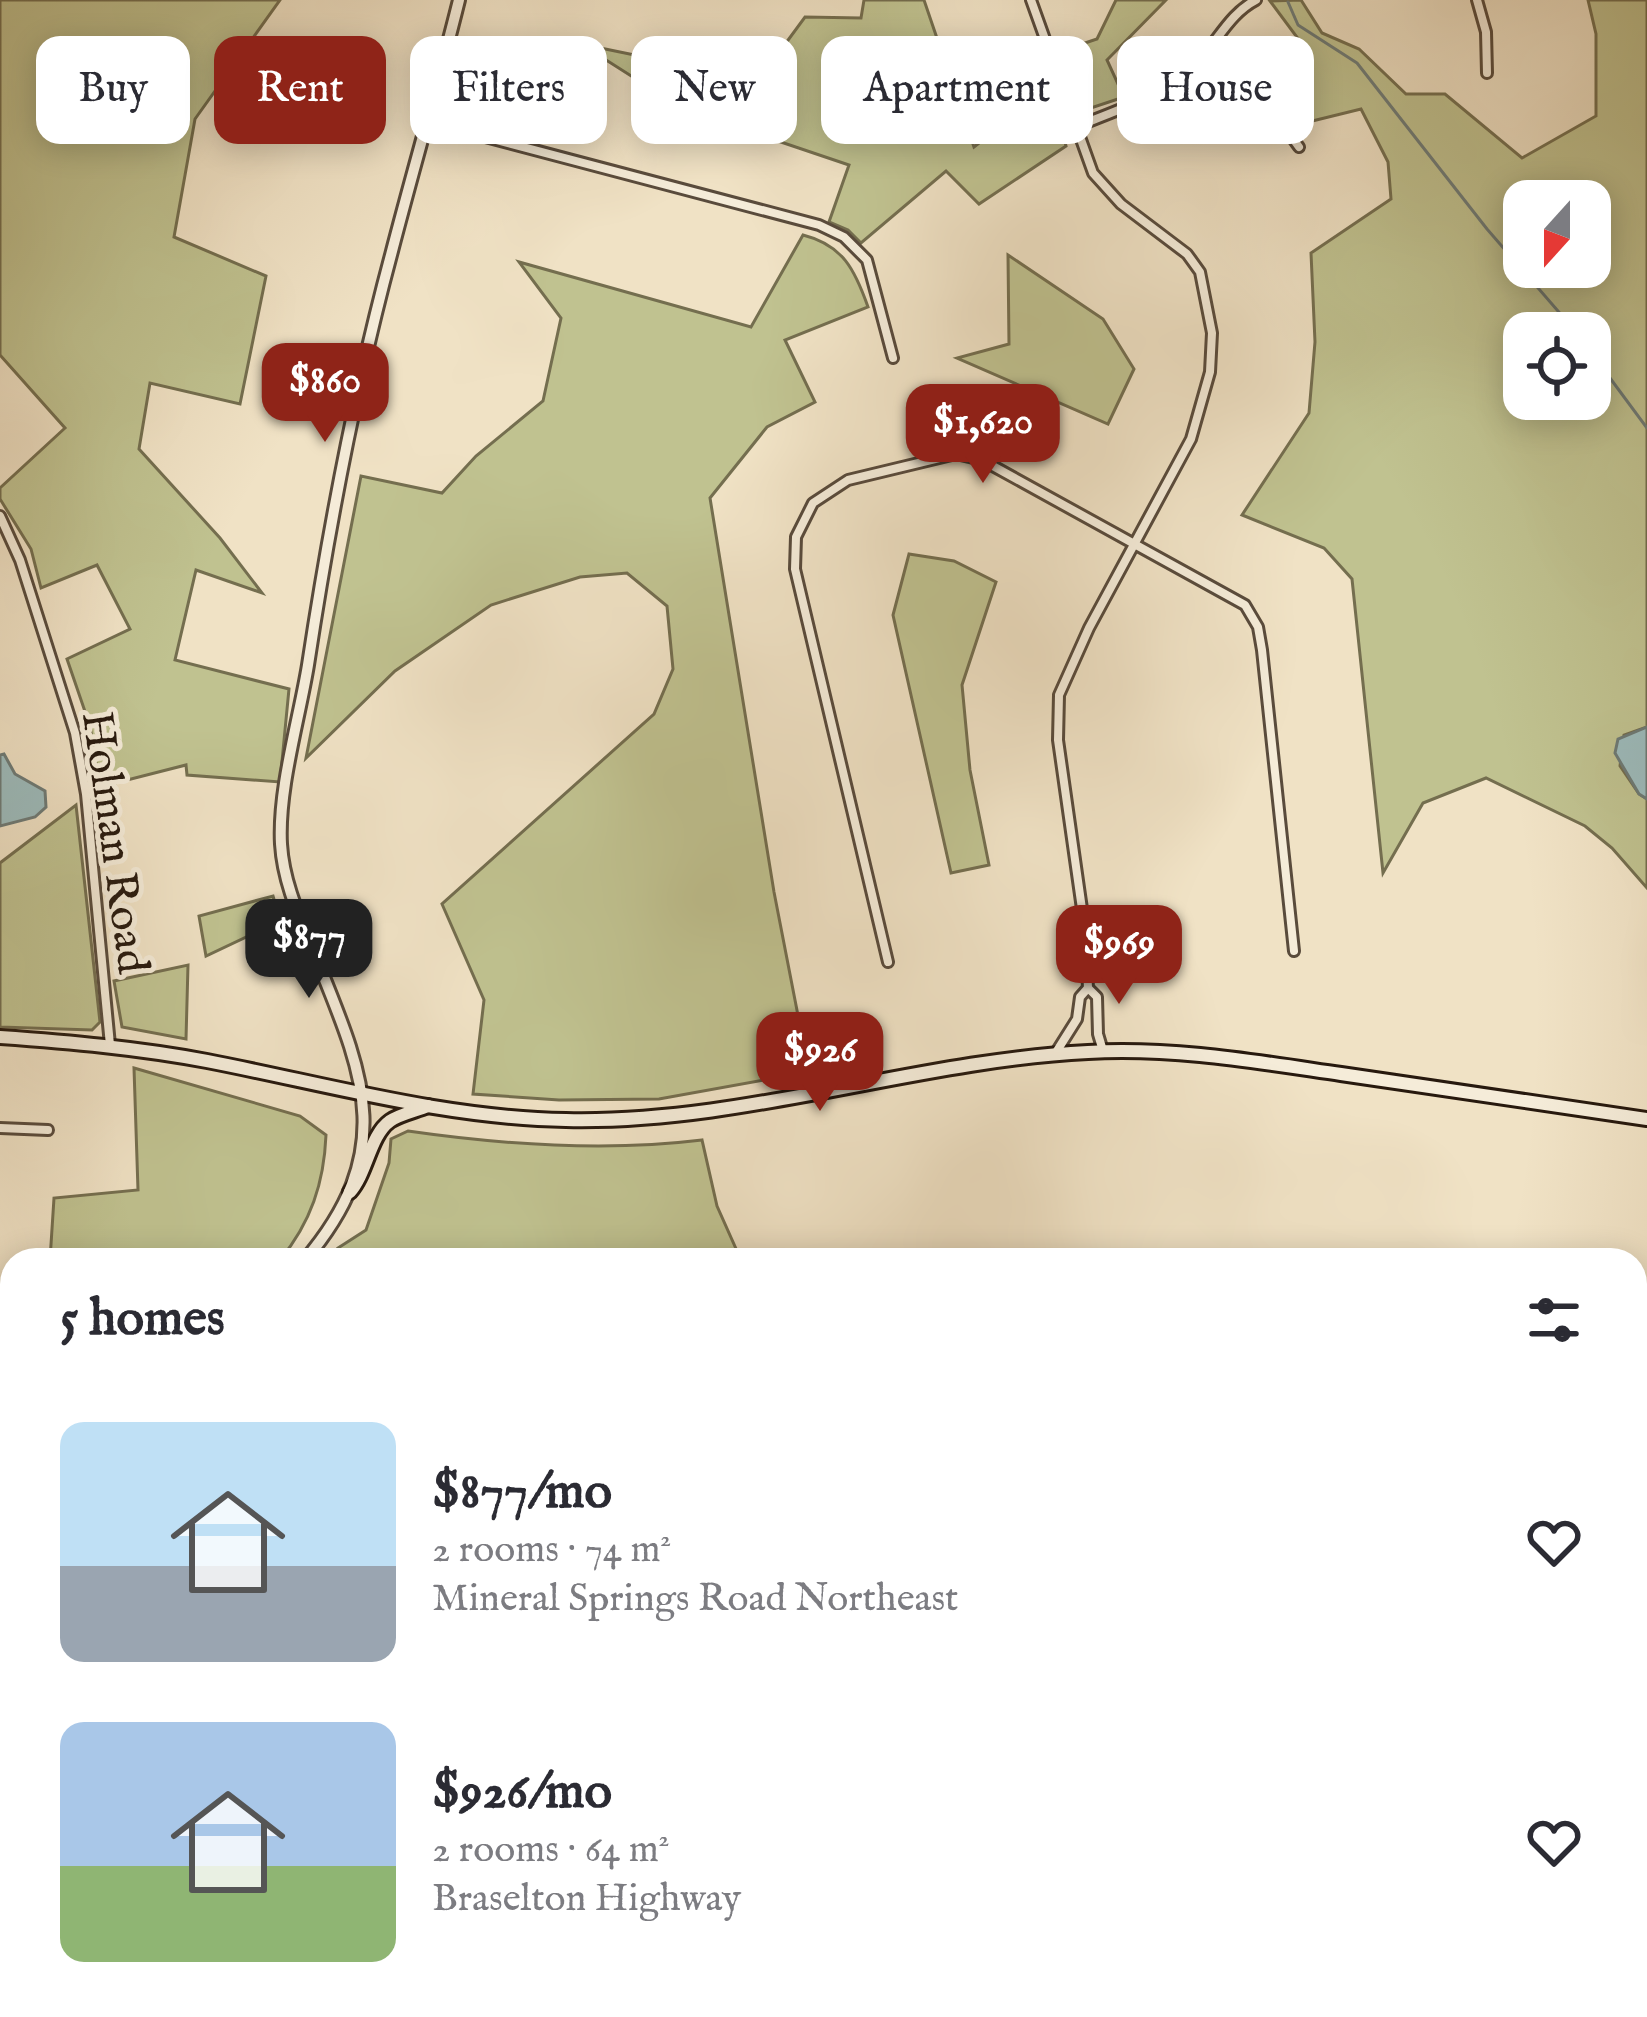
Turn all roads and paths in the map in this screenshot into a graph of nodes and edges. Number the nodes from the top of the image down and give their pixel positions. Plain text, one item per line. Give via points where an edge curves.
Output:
1 (459, 0) edge
2 (1031, 0) edge
3 (1256, 0) edge
4 (1477, 0) edge
5 (450, 36) edge
6 (1043, 36) edge
7 (1219, 36) edge
8 (1487, 74) dead end
9 (422, 144) edge
10 (512, 144) edge
11 (1083, 144) edge
12 (1296, 144) edge
13 (1298, 147) dead end
14 (893, 358) dead end
15 (0, 515) edge
16 (1136, 544) junction
17 (1294, 951) dead end
18 (888, 962) dead end
19 (1088, 988) junction
20 (0, 1036) edge
21 (110, 1045) junction
22 (1103, 1051) junction
23 (1054, 1055) junction
24 (363, 1095) junction
25 (428, 1106) junction
26 (1647, 1119) edge
27 (0, 1128) edge
28 (48, 1130) dead end
29 (350, 1192) junction
30 (313, 1248) edge

1 - 5 street
2 - 6 street
3 - 7 street
4 - 8 street
9 - 24 street via 321,583 282,824 291,897 350,1037
10 - 14 street via 844,237 867,260
11 - 16 street via 1102,187 1187,254 1208,296 1203,409
12 - 13 street
15 - 21 street, Holman Road via 75,733
16 - 17 street via 1245,605 1258,627
16 - 18 street via 982,460 956,454 848,480 813,503 796,537 796,568
16 - 19 street via 1059,695
19 - 22 street via 1097,998
19 - 23 street
20 - 21 main road
21 - 24 main road
22 - 23 main road
22 - 26 main road via 1235,1059
23 - 25 main road via 662,1117 567,1120
24 - 25 main road
24 - 29 street via 365,1133
25 - 29 main road via 382,1128
27 - 28 street
29 - 30 street

